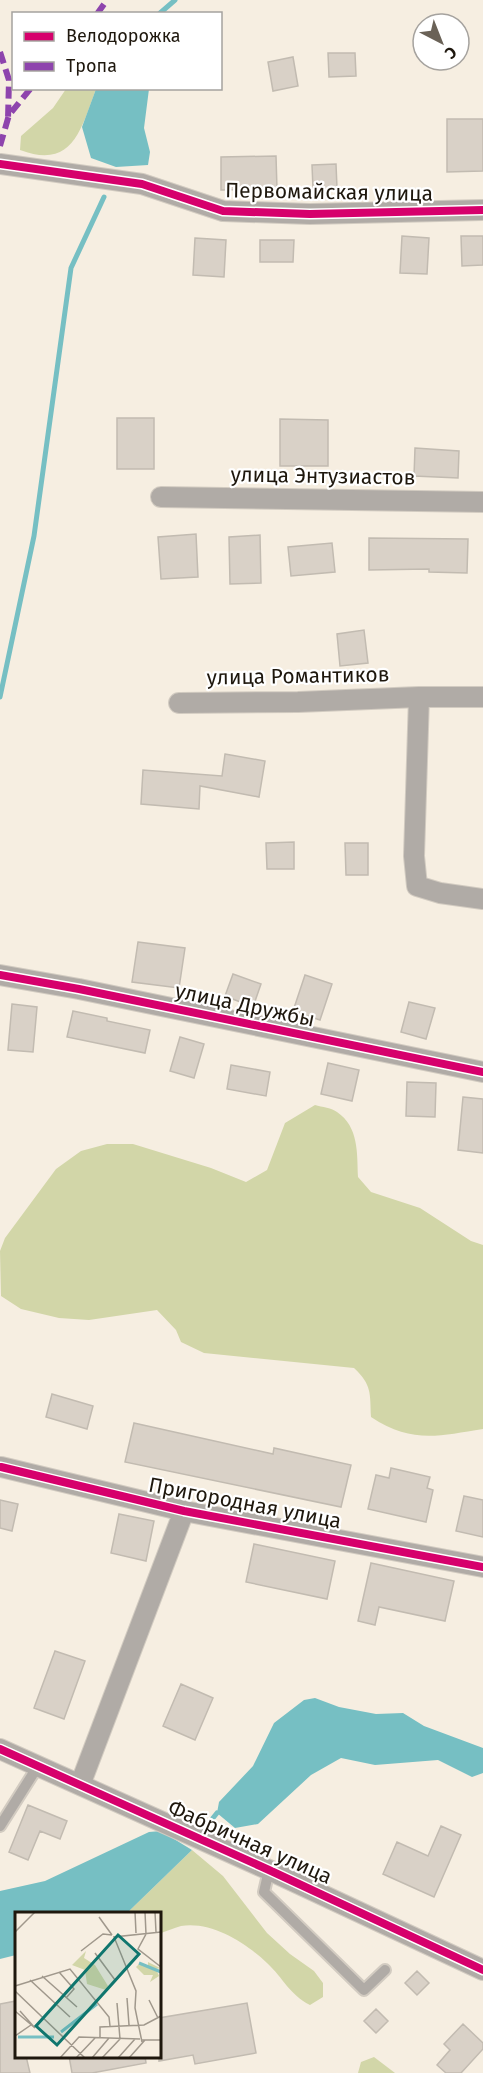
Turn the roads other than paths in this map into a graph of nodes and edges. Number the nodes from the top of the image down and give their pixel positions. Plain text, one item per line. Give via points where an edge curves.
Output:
1 (0, 164) edge
2 (483, 210) edge
3 (161, 497) dead end
4 (483, 502) edge
5 (419, 697) junction
6 (483, 697) edge
7 (179, 703) dead end
8 (483, 899) edge
9 (0, 975) edge
10 (483, 1072) edge
11 (1, 1467) edge
12 (184, 1511) junction
13 (483, 1567) edge
14 (0, 1749) edge
15 (38, 1766) junction
16 (80, 1785) junction
17 (0, 1826) edge
18 (269, 1870) junction
19 (385, 1970) dead end
20 (483, 1970) edge

1 - 2 street, Первомайская улица via 142,184 223,211 310,214
3 - 4 street, улица Энтузиастов
5 - 6 street, улица Романтиков
5 - 7 street, улица Романтиков
5 - 8 street, улица Романтиков via 414,856 417,886
9 - 10 street, улица Дружбы
11 - 12 street, Пригородная улица
12 - 13 street, Пригородная улица
12 - 16 street
14 - 15 street, Фабричная улица
15 - 16 street, Фабричная улица
15 - 17 lane
16 - 18 street, Фабричная улица
18 - 19 lane via 264,1892 364,1990
18 - 20 street, Фабричная улица

